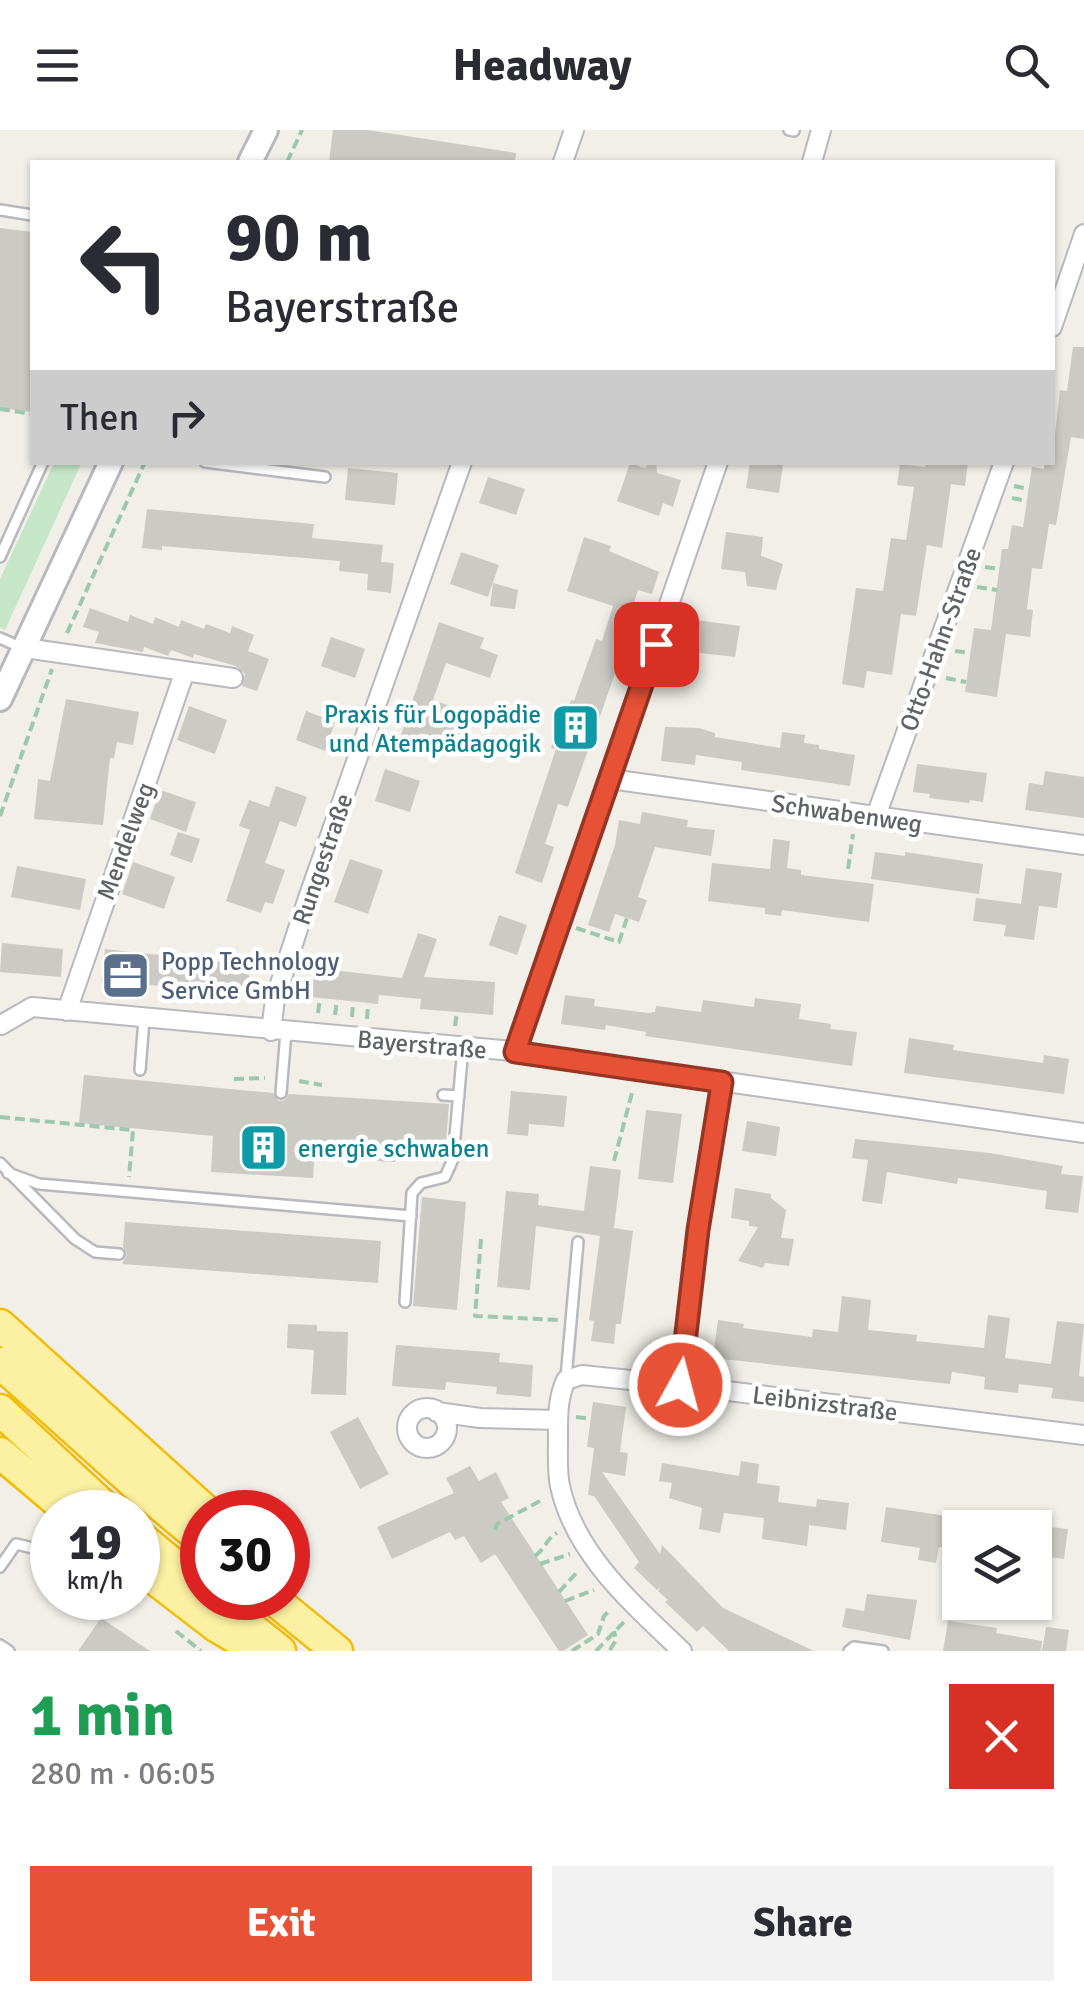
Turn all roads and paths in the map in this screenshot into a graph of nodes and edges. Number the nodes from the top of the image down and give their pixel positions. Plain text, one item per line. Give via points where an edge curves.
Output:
1 (266, 130) edge
2 (302, 130) edge
3 (574, 130) edge
4 (821, 130) edge
5 (257, 160) edge
6 (288, 160) edge
7 (564, 160) edge
8 (813, 160) edge
9 (0, 210) edge
10 (30, 214) edge
11 (1084, 234) edge
12 (1055, 318) edge
13 (0, 410) edge
14 (30, 414) edge
15 (42, 465) edge
16 (109, 465) edge
17 (229, 465) edge
18 (461, 465) edge
19 (717, 465) edge
20 (1003, 465) edge
21 (325, 477) dead end
22 (0, 557) edge
23 (0, 638) edge
24 (24, 648) junction
25 (184, 671) junction
26 (232, 678) dead end
27 (0, 699) edge
28 (610, 779) junction
29 (856, 814) junction
30 (876, 816) junction
31 (1084, 845) edge
32 (848, 869) dead end
33 (627, 918) dead end
34 (560, 923) junction
35 (66, 1011) junction
36 (457, 1012) dead end
37 (144, 1019) junction
38 (0, 1026) edge
39 (455, 1026) dead end
40 (278, 1032) junction
41 (462, 1047) junction
42 (515, 1052) junction
43 (140, 1070) dead end
44 (634, 1070) junction
45 (282, 1078) junction
46 (234, 1079) dead end
47 (722, 1082) junction
48 (322, 1084) dead end
49 (280, 1093) dead end
50 (443, 1095) dead end
51 (458, 1096) junction
52 (0, 1118) edge
53 (1084, 1133) edge
54 (614, 1162) dead end
55 (0, 1163) edge
56 (8, 1174) junction
57 (128, 1193) junction
58 (410, 1216) junction
59 (481, 1239) dead end
60 (578, 1242) dead end
61 (118, 1254) dead end
62 (405, 1302) dead end
63 (571, 1320) junction
64 (0, 1326) edge
65 (0, 1363) edge
66 (566, 1380) junction
67 (680, 1385) junction
68 (0, 1410) edge
69 (437, 1412) junction
70 (480, 1418) junction
71 (558, 1420) junction
72 (1084, 1435) edge
73 (445, 1440) junction
74 (0, 1452) edge
75 (44, 1490) edge
76 (86, 1490) edge
77 (183, 1490) edge
78 (561, 1490) junction
79 (180, 1522) edge
80 (575, 1524) junction
81 (496, 1530) dead end
82 (30, 1548) edge
83 (591, 1551) junction
84 (160, 1553) edge
85 (535, 1556) dead end
86 (540, 1564) dead end
87 (0, 1567) edge
88 (180, 1570) edge
89 (610, 1578) junction
90 (160, 1583) edge
91 (559, 1592) dead end
92 (565, 1601) dead end
93 (631, 1602) junction
94 (310, 1616) edge
95 (241, 1620) edge
96 (300, 1620) edge
97 (614, 1631) junction
98 (0, 1645) edge
99 (610, 1650) edge
100 (9, 1651) edge
101 (258, 1651) edge
102 (280, 1651) edge
103 (340, 1651) edge
104 (572, 1651) edge
105 (596, 1651) edge
106 (682, 1651) edge
107 (849, 1651) edge
108 (884, 1651) edge

1 - 5 street
2 - 6 path
3 - 7 street
4 - 8 street
9 - 10 lane
11 - 12 street
13 - 14 path
15 - 22 lane
16 - 24 street
17 - 21 lane
18 - 40 street, Rungestraße via 308,898 276,999
19 - 28 street
20 - 30 street, Otto-Hahn-Straße
23 - 24 lane
24 - 25 street
24 - 27 street
25 - 26 street
25 - 35 street, Mendelweg
28 - 29 street, Schwabenweg
28 - 34 street
29 - 30 street, Schwabenweg
29 - 32 path
30 - 31 street, Schwabenweg
33 - 34 path via 619,942
34 - 42 street
35 - 37 street, Bayerstraße
35 - 38 street, Bayerstraße via 32,1008
36 - 39 path
37 - 40 street, Bayerstraße
37 - 43 lane
40 - 41 street, Bayerstraße
40 - 45 lane
41 - 42 street, Bayerstraße
41 - 51 lane
42 - 44 street, Bayerstraße
44 - 47 street, Bayerstraße
44 - 54 path
45 - 46 path
45 - 48 path
45 - 49 lane
47 - 53 street, Bayerstraße
47 - 67 street
50 - 51 lane
51 - 58 lane via 454,1159 445,1177 421,1183 412,1193
52 - 57 path via 132,1130
55 - 56 lane
56 - 57 lane via 39,1184
56 - 61 lane via 75,1240 95,1252
57 - 58 lane
58 - 62 lane
59 - 63 path via 475,1316
60 - 63 lane
63 - 66 lane
64 - 77 highway
65 - 79 highway
66 - 67 street, Leibnizstraße via 582,1375
66 - 71 street
67 - 72 street, Leibnizstraße
68 - 76 highway
69 - 70 street
69 - 73 street via 448,1423
69 - 73 street via 411,1415 405,1430 420,1446
70 - 71 street
70 - 73 street
71 - 78 street
74 - 75 highway
78 - 80 street
78 - 81 path
80 - 83 street
80 - 85 path via 550,1536
82 - 87 lane via 16,1544
83 - 86 path
83 - 89 street
83 - 91 path
84 - 88 highway
89 - 92 path
89 - 93 street
90 - 101 highway
93 - 97 path
93 - 104 path via 604,1616 598,1634
93 - 106 street
94 - 103 highway
95 - 102 highway
96 - 103 highway
97 - 99 path
97 - 105 path
98 - 100 lane
107 - 108 lane

